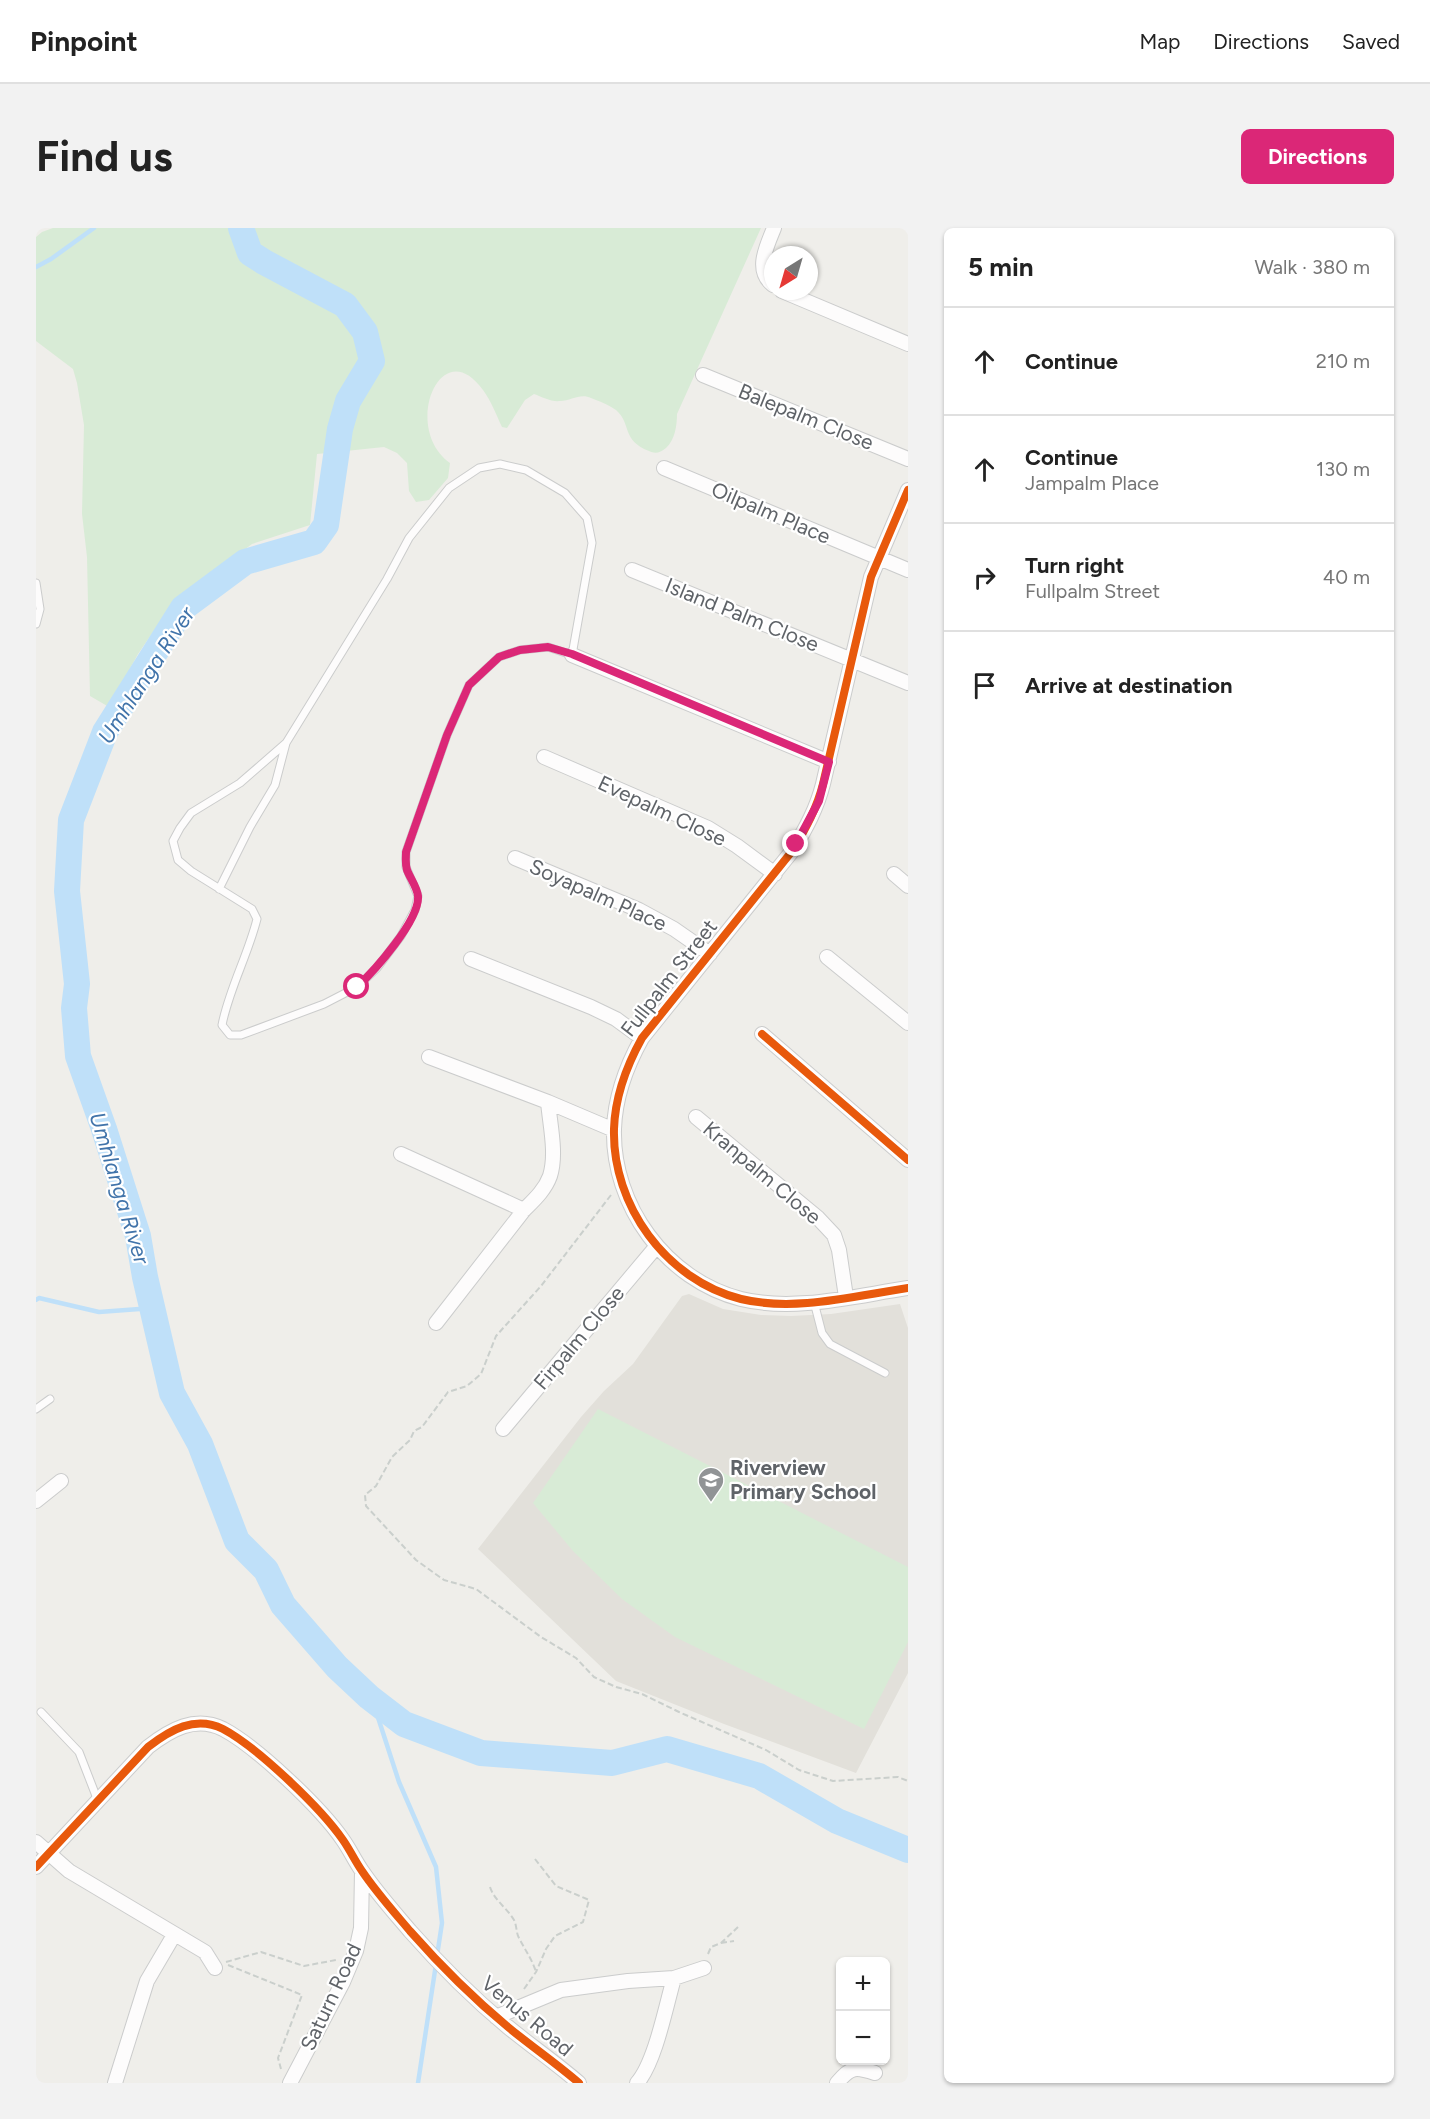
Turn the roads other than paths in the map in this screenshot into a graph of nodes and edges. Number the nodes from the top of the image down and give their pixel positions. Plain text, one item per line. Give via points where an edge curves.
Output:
1 (774, 228) edge
2 (767, 246) edge
3 (764, 254) edge
4 (764, 271) edge
5 (803, 300) edge
6 (908, 344) edge
7 (703, 375) dead end
8 (908, 459) edge
9 (664, 468) dead end
10 (908, 490) edge
11 (878, 558) junction
12 (632, 570) dead end
13 (908, 570) edge
14 (36, 583) edge
15 (36, 624) edge
16 (572, 654) junction
17 (852, 660) junction
18 (908, 683) edge
19 (286, 743) junction
20 (544, 757) dead end
21 (829, 762) junction
22 (515, 858) dead end
23 (774, 874) junction
24 (894, 874) dead end
25 (908, 886) edge
26 (219, 889) junction
27 (710, 954) junction
28 (827, 957) dead end
29 (471, 959) dead end
30 (908, 1023) edge
31 (762, 1034) dead end
32 (642, 1038) junction
33 (429, 1057) dead end
34 (549, 1102) junction
35 (696, 1118) dead end
36 (614, 1130) junction
37 (401, 1154) dead end
38 (908, 1160) edge
39 (524, 1210) junction
40 (656, 1247) junction
41 (908, 1288) edge
42 (846, 1297) junction
43 (814, 1302) junction
44 (436, 1323) dead end
45 (885, 1373) dead end
46 (51, 1399) dead end
47 (36, 1409) edge
48 (503, 1429) dead end
49 (61, 1481) dead end
50 (36, 1501) edge
51 (41, 1712) dead end
52 (98, 1801) junction
53 (36, 1842) edge
54 (48, 1853) junction
55 (36, 1867) edge
56 (362, 1871) junction
57 (174, 1935) junction
58 (219, 1965) road end
59 (704, 1968) road end
60 (674, 1978) junction
61 (502, 2014) junction
62 (876, 2073) dead end
63 (291, 2082) edge
64 (115, 2083) edge
65 (579, 2083) edge
66 (637, 2083) edge
67 (837, 2083) edge

1 - 2 street
3 - 4 street
5 - 6 street
7 - 8 street, Balepalm Close
9 - 11 street, Oilpalm Place
10 - 11 street, Fullpalm Street
11 - 13 street, Oilpalm Place
11 - 17 street, Fullpalm Street
12 - 17 street, Island Palm Close
14 - 15 lane via 40,609
16 - 19 lane via 592,543 587,518 565,493 526,470 500,464 479,468 449,488 408,538
16 - 21 street
16 - 26 lane via 548,647 520,650 499,657 469,685 406,852 406,867 418,896 415,910 377,968 357,987 324,1005 241,1035 230,1035 222,1025 225,1011 257,919 252,909
17 - 18 street, Island Palm Close
17 - 21 street, Fullpalm Street
19 - 26 lane via 275,786
19 - 26 lane via 240,783 191,813 173,842 178,860
20 - 23 street, Evepalm Close via 708,828
21 - 23 street, Fullpalm Street via 819,801 807,827
22 - 27 street, Soyapalm Place via 639,910
23 - 27 street, Fullpalm Street
24 - 25 street
27 - 32 street, Fullpalm Street
28 - 30 street
29 - 32 street via 591,1007
31 - 38 street
32 - 36 street, Fullpalm Street via 624,1077
33 - 34 street
34 - 36 street
34 - 39 street via 553,1163 545,1185
35 - 42 street, Kranpalm Close via 834,1235
36 - 40 street, Fullpalm Street via 622,1181
37 - 39 street
39 - 44 street
40 - 43 street, Fullpalm Street via 693,1278 740,1299 783,1304
40 - 48 street, Firpalm Close
41 - 42 street, Fullpalm Street
42 - 43 street, Fullpalm Street
43 - 45 lane via 822,1333 830,1344
46 - 47 lane
49 - 50 street
51 - 52 lane via 79,1752
52 - 54 street
52 - 56 street via 168,1731 204,1724 231,1735 288,1781 343,1840
53 - 54 street
54 - 55 street
54 - 57 street via 69,1871
56 - 61 street, Venus Road via 453,1976
56 - 63 street, Saturn Road via 361,1928 352,1960
57 - 58 street via 205,1952
57 - 64 street via 147,1981
59 - 60 street
60 - 61 street via 561,1990
60 - 66 street via 651,2058
61 - 65 street, Venus Road
62 - 67 street via 859,2068 848,2071

